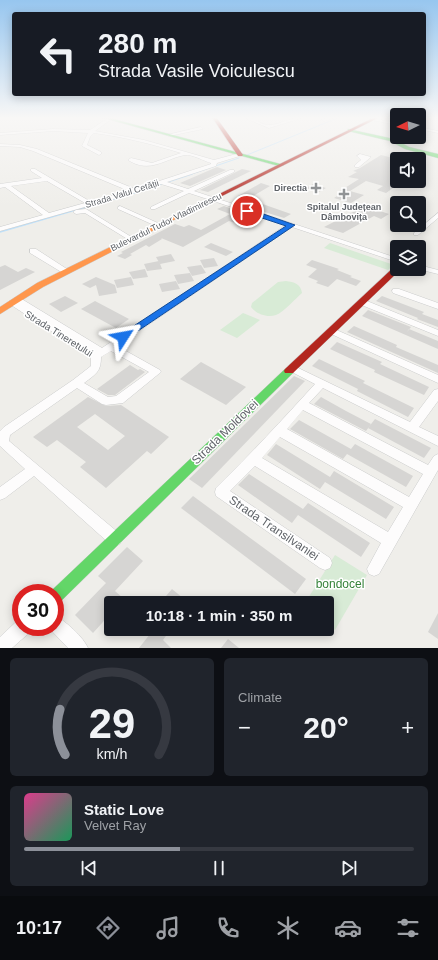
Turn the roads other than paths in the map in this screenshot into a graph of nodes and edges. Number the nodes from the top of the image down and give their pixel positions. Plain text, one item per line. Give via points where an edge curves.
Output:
1 (25, 147) edge
2 (86, 147) edge
3 (166, 147) edge
4 (212, 147) edge
5 (235, 147) edge
6 (316, 147) edge
7 (405, 147) edge
8 (98, 153) dead end
9 (186, 153) junction
10 (240, 155) junction
11 (438, 156) edge
12 (131, 160) dead end
13 (364, 160) dead end
14 (214, 162) junction
15 (280, 165) junction
16 (357, 166) dead end
17 (33, 170) dead end
18 (232, 171) dead end
19 (47, 179) junction
20 (161, 182) junction
21 (3, 186) edge
22 (135, 191) junction
23 (188, 191) junction
24 (212, 199) junction
25 (90, 204) junction
26 (120, 208) dead end
27 (153, 208) dead end
28 (48, 216) junction
29 (437, 216) edge
30 (158, 225) junction
31 (291, 225) junction
32 (0, 230) edge
33 (416, 234) dead end
34 (0, 235) edge
35 (131, 239) junction
36 (33, 251) dead end
37 (390, 258) edge
38 (426, 269) edge
39 (66, 271) junction
40 (438, 272) edge
41 (390, 276) edge
42 (396, 291) dead end
43 (15, 301) junction
44 (362, 302) junction
45 (438, 306) edge
46 (0, 312) edge
47 (332, 331) junction
48 (438, 333) edge
49 (103, 352) junction
50 (292, 368) junction
51 (438, 379) edge
52 (321, 383) junction
53 (78, 384) junction
54 (438, 393) edge
55 (301, 404) junction
56 (412, 428) junction
57 (278, 430) junction
58 (438, 441) edge
59 (254, 459) junction
60 (438, 459) edge
61 (34, 469) junction
62 (430, 472) junction
63 (0, 494) edge
64 (411, 505) junction
65 (115, 539) junction
66 (390, 541) junction
67 (325, 563) dead end
68 (374, 569) dead end
69 (64, 588) edge
70 (64, 633) edge
71 (13, 636) edge
72 (0, 648) edge
73 (80, 648) edge

1 - 22 street
2 - 8 street
3 - 9 street
4 - 10 street
5 - 10 street
6 - 15 street, Bulevardul Tudor Vladimirescu
7 - 11 street
9 - 12 street via 152,165
9 - 14 street
10 - 14 street, Strada Valul Cetății
10 - 15 street
13 - 16 street
14 - 20 street, Strada Valul Cetății via 214,165
15 - 24 street, Bulevardul Tudor Vladimirescu
17 - 19 street
18 - 23 street
19 - 21 street
19 - 25 street
20 - 22 street, Strada Valul Cetății
20 - 23 street
21 - 28 street
22 - 25 street, Strada Valul Cetății
23 - 24 street
23 - 27 street
24 - 30 street, Bulevardul Tudor Vladimirescu
24 - 31 street
25 - 28 street, Strada Valul Cetății
26 - 30 street
28 - 32 street, Strada Valul Cetății
29 - 33 street
30 - 35 street, Bulevardul Tudor Vladimirescu
31 - 37 street
31 - 49 street
34 - 35 street, Strada Valul Cetății via 86,211
35 - 39 street, Bulevardul Tudor Vladimirescu
36 - 39 street
38 - 40 street
39 - 43 street, Bulevardul Tudor Vladimirescu
41 - 44 street, Strada Moldovei
42 - 45 street
43 - 46 street, Bulevardul Tudor Vladimirescu
43 - 49 street, Strada Tineretului
44 - 47 street, Strada Moldovei
44 - 48 street
47 - 50 street, Strada Moldovei
47 - 51 street
49 - 53 street, Strada Tineretului via 96,367
49 - 53 street, Strada Tineretului via 156,372 119,400 106,401
50 - 52 street
50 - 65 street, Strada Moldovei
52 - 55 street, Strada Transilvaniei
52 - 56 street
53 - 61 street, Strada Tineretului via 3,435 4,443
54 - 56 street
55 - 57 street, Strada Transilvaniei
55 - 62 street
56 - 58 street
57 - 59 street, Strada Transilvaniei
57 - 64 street
59 - 66 street
59 - 67 street, Strada Transilvaniei via 221,492
60 - 62 street
61 - 63 street
61 - 65 street, Strada Tineretului
62 - 64 street
64 - 66 street
65 - 69 street, Strada Moldovei
66 - 68 street
70 - 73 street
71 - 72 street

